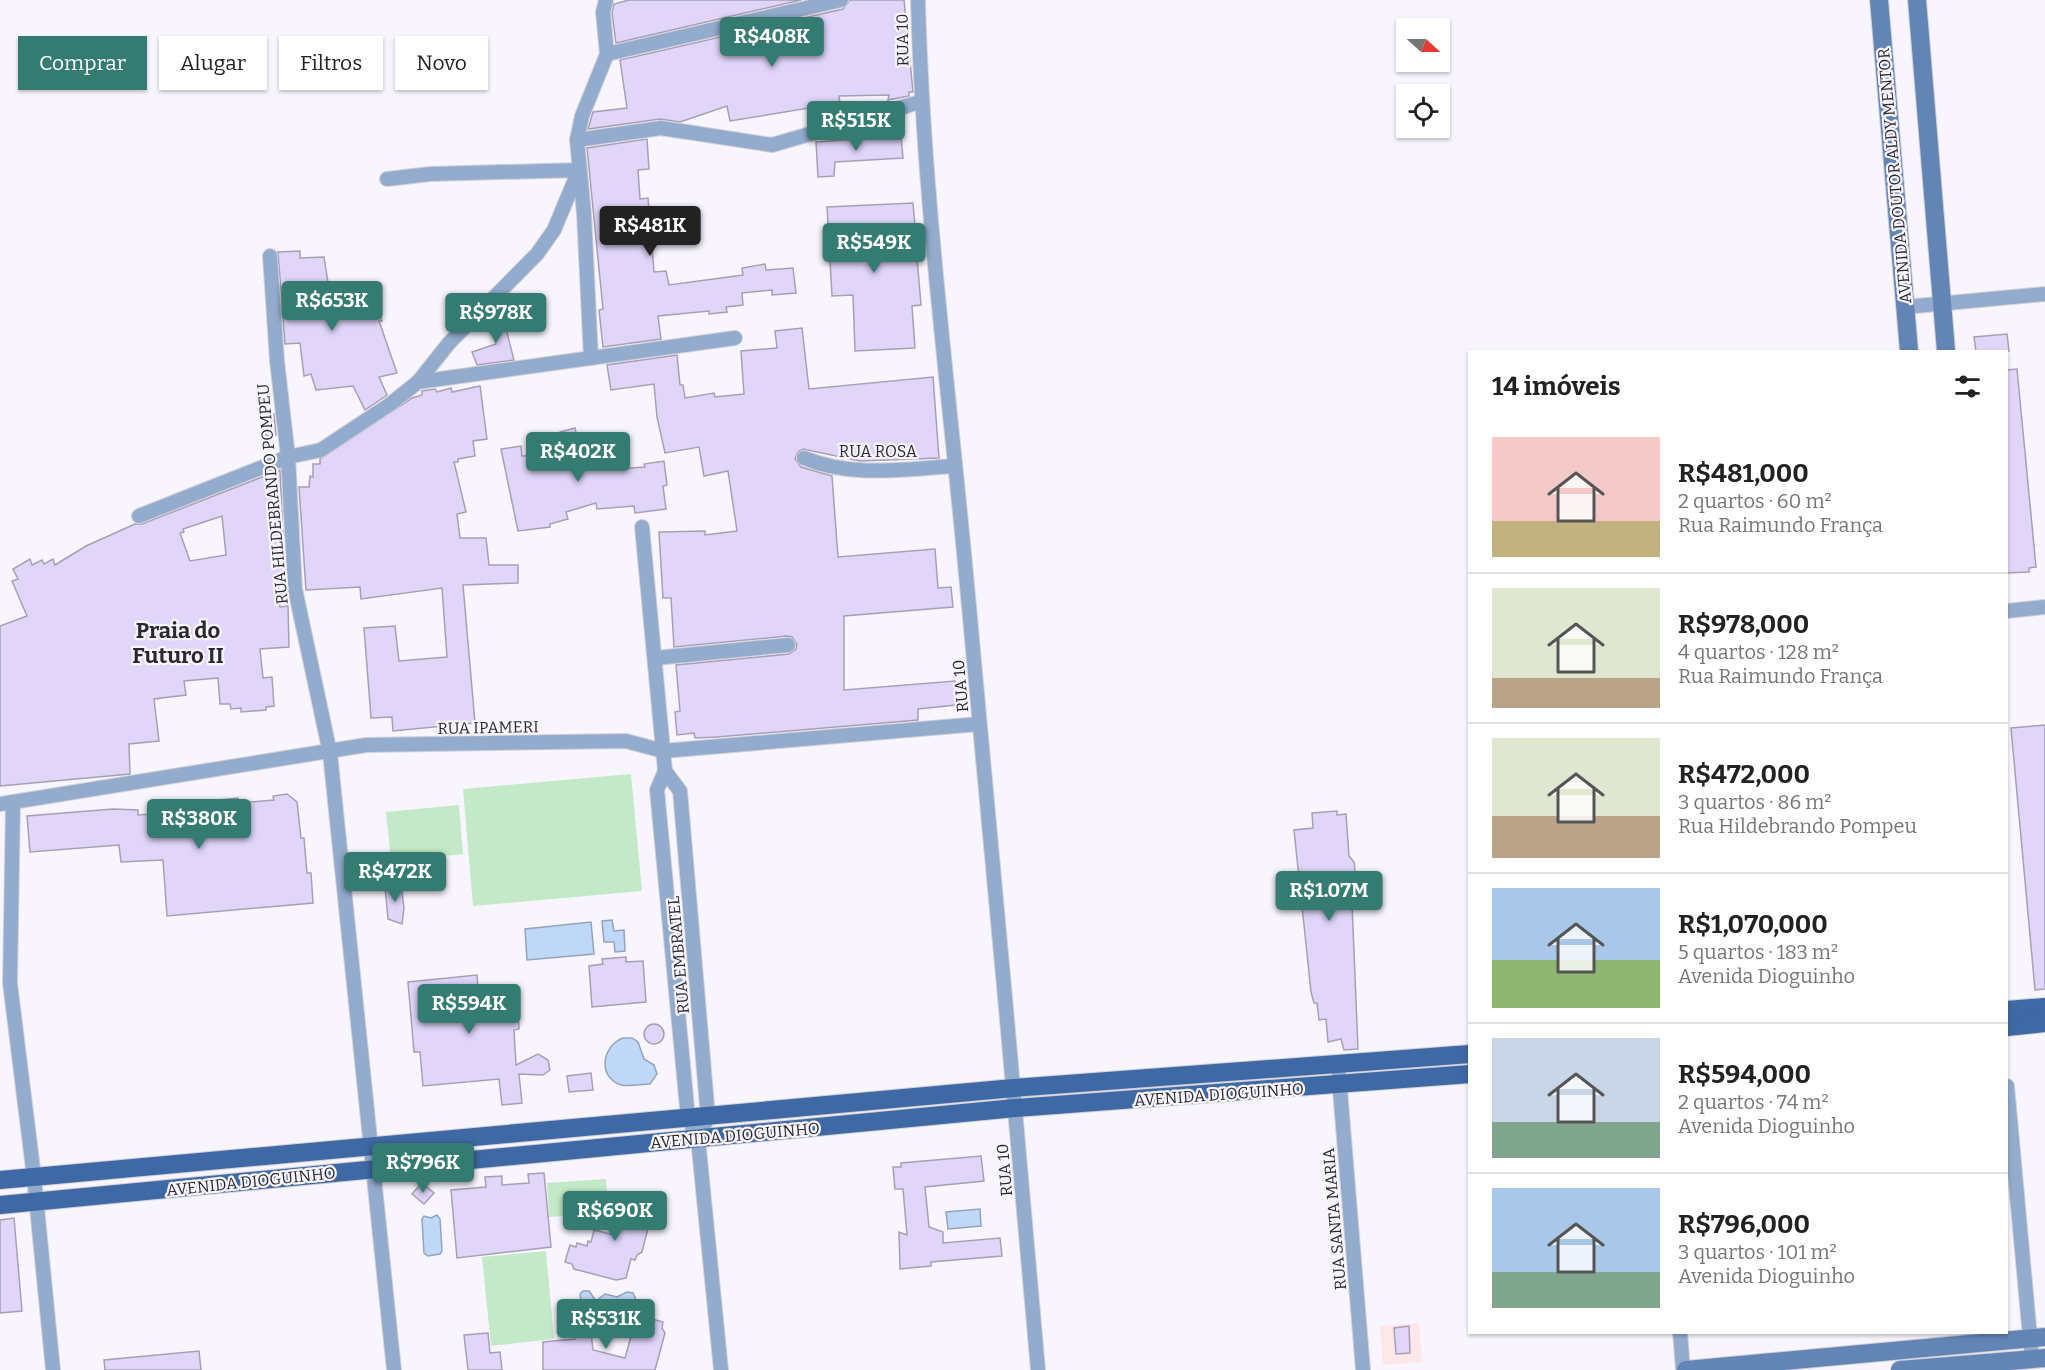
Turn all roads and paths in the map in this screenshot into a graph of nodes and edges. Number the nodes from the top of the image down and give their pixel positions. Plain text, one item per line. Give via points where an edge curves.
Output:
1 (606, 0) edge
2 (840, 0) edge
3 (918, 0) edge
4 (1879, 0) edge
5 (1917, 0) edge
6 (607, 54) junction
7 (920, 102) junction
8 (577, 140) junction
9 (579, 170) junction
10 (387, 178) dead end
11 (270, 256) dead end
12 (2045, 294) edge
13 (1942, 304) junction
14 (1905, 307) junction
15 (735, 338) dead end
16 (1909, 350) edge
17 (1946, 350) edge
18 (591, 358) junction
19 (418, 382) junction
20 (288, 457) junction
21 (804, 458) dead end
22 (955, 466) junction
23 (139, 516) dead end
24 (642, 527) dead end
25 (2045, 607) edge
26 (2008, 611) edge
27 (788, 645) dead end
28 (656, 658) junction
29 (980, 724) junction
30 (663, 751) junction
31 (330, 753) junction
32 (665, 771) junction
33 (6, 803) edge
34 (2045, 1007) edge
35 (2008, 1010) edge
36 (2045, 1023) edge
37 (2008, 1026) edge
38 (1468, 1054) edge
39 (1338, 1065) junction
40 (1468, 1074) edge
41 (1340, 1085) junction
42 (1014, 1088) junction
43 (2008, 1094) edge
44 (1015, 1108) junction
45 (708, 1117) junction
46 (688, 1118) junction
47 (698, 1139) junction
48 (369, 1146) junction
49 (371, 1169) junction
50 (34, 1177) junction
51 (0, 1180) edge
52 (37, 1202) junction
53 (0, 1205) edge
54 (1680, 1334) edge
55 (2037, 1338) edge
56 (2038, 1358) edge
57 (53, 1370) edge
58 (394, 1370) edge
59 (721, 1370) edge
60 (1038, 1370) edge
61 (1363, 1370) edge
62 (1684, 1370) edge
63 (1900, 1370) edge

1 - 6 street via 603,12
2 - 6 street
3 - 7 street, RUA 10
4 - 14 street, AVENIDA DOUTOR ALDY MENTOR
5 - 13 street
6 - 8 street via 582,116
7 - 8 street via 772,145 661,129
7 - 22 street, RUA 10
8 - 9 street
9 - 10 street
9 - 18 street
9 - 19 street via 554,230 537,254 449,343
11 - 20 street, RUA HILDEBRANDO POMPEU
12 - 13 street
13 - 14 street
13 - 17 street
14 - 16 street, AVENIDA DOUTOR ALDY MENTOR
15 - 18 street
18 - 19 street
19 - 20 street via 338,441 312,454
20 - 23 street
20 - 31 street, RUA HILDEBRANDO POMPEU via 295,588
21 - 22 street, RUA ROSA via 834,469 861,471
22 - 29 street, RUA 10
24 - 28 street, RUA EMBRATEL
25 - 26 street
27 - 28 street
28 - 30 street, RUA EMBRATEL
29 - 30 street, RUA IPAMERI
29 - 42 street, RUA 10
30 - 31 street, RUA IPAMERI via 626,741 366,745
30 - 32 street, RUA EMBRATEL
31 - 33 street, RUA IPAMERI
31 - 48 street, RUA HILDEBRANDO POMPEU
32 - 45 street, RUA EMBRATEL via 680,791
32 - 46 street, RUA EMBRATEL via 657,790
33 - 50 street via 10,983
34 - 35 main road
36 - 37 main road
38 - 39 main road, AVENIDA DIOGUINHO
39 - 41 street, RUA SANTA MARIA
39 - 42 main road, AVENIDA DIOGUINHO
40 - 41 main road, AVENIDA DIOGUINHO
41 - 44 main road, AVENIDA DIOGUINHO
41 - 61 street, RUA SANTA MARIA
42 - 44 street, RUA 10
42 - 45 main road, AVENIDA DIOGUINHO
43 - 55 street
44 - 47 main road, AVENIDA DIOGUINHO
44 - 60 street, RUA 10
45 - 46 main road, AVENIDA DIOGUINHO
45 - 47 street, RUA EMBRATEL
46 - 47 street, RUA EMBRATEL
46 - 48 main road, AVENIDA DIOGUINHO
47 - 49 main road, AVENIDA DIOGUINHO
47 - 59 street, RUA EMBRATEL
48 - 49 street, RUA HILDEBRANDO POMPEU
48 - 50 main road, AVENIDA DIOGUINHO
49 - 52 main road, AVENIDA DIOGUINHO
49 - 58 street, RUA HILDEBRANDO POMPEU
50 - 51 main road, AVENIDA DIOGUINHO
50 - 52 street
52 - 53 main road, AVENIDA DIOGUINHO
52 - 57 street
54 - 62 street
55 - 56 street
55 - 62 street
56 - 63 street

